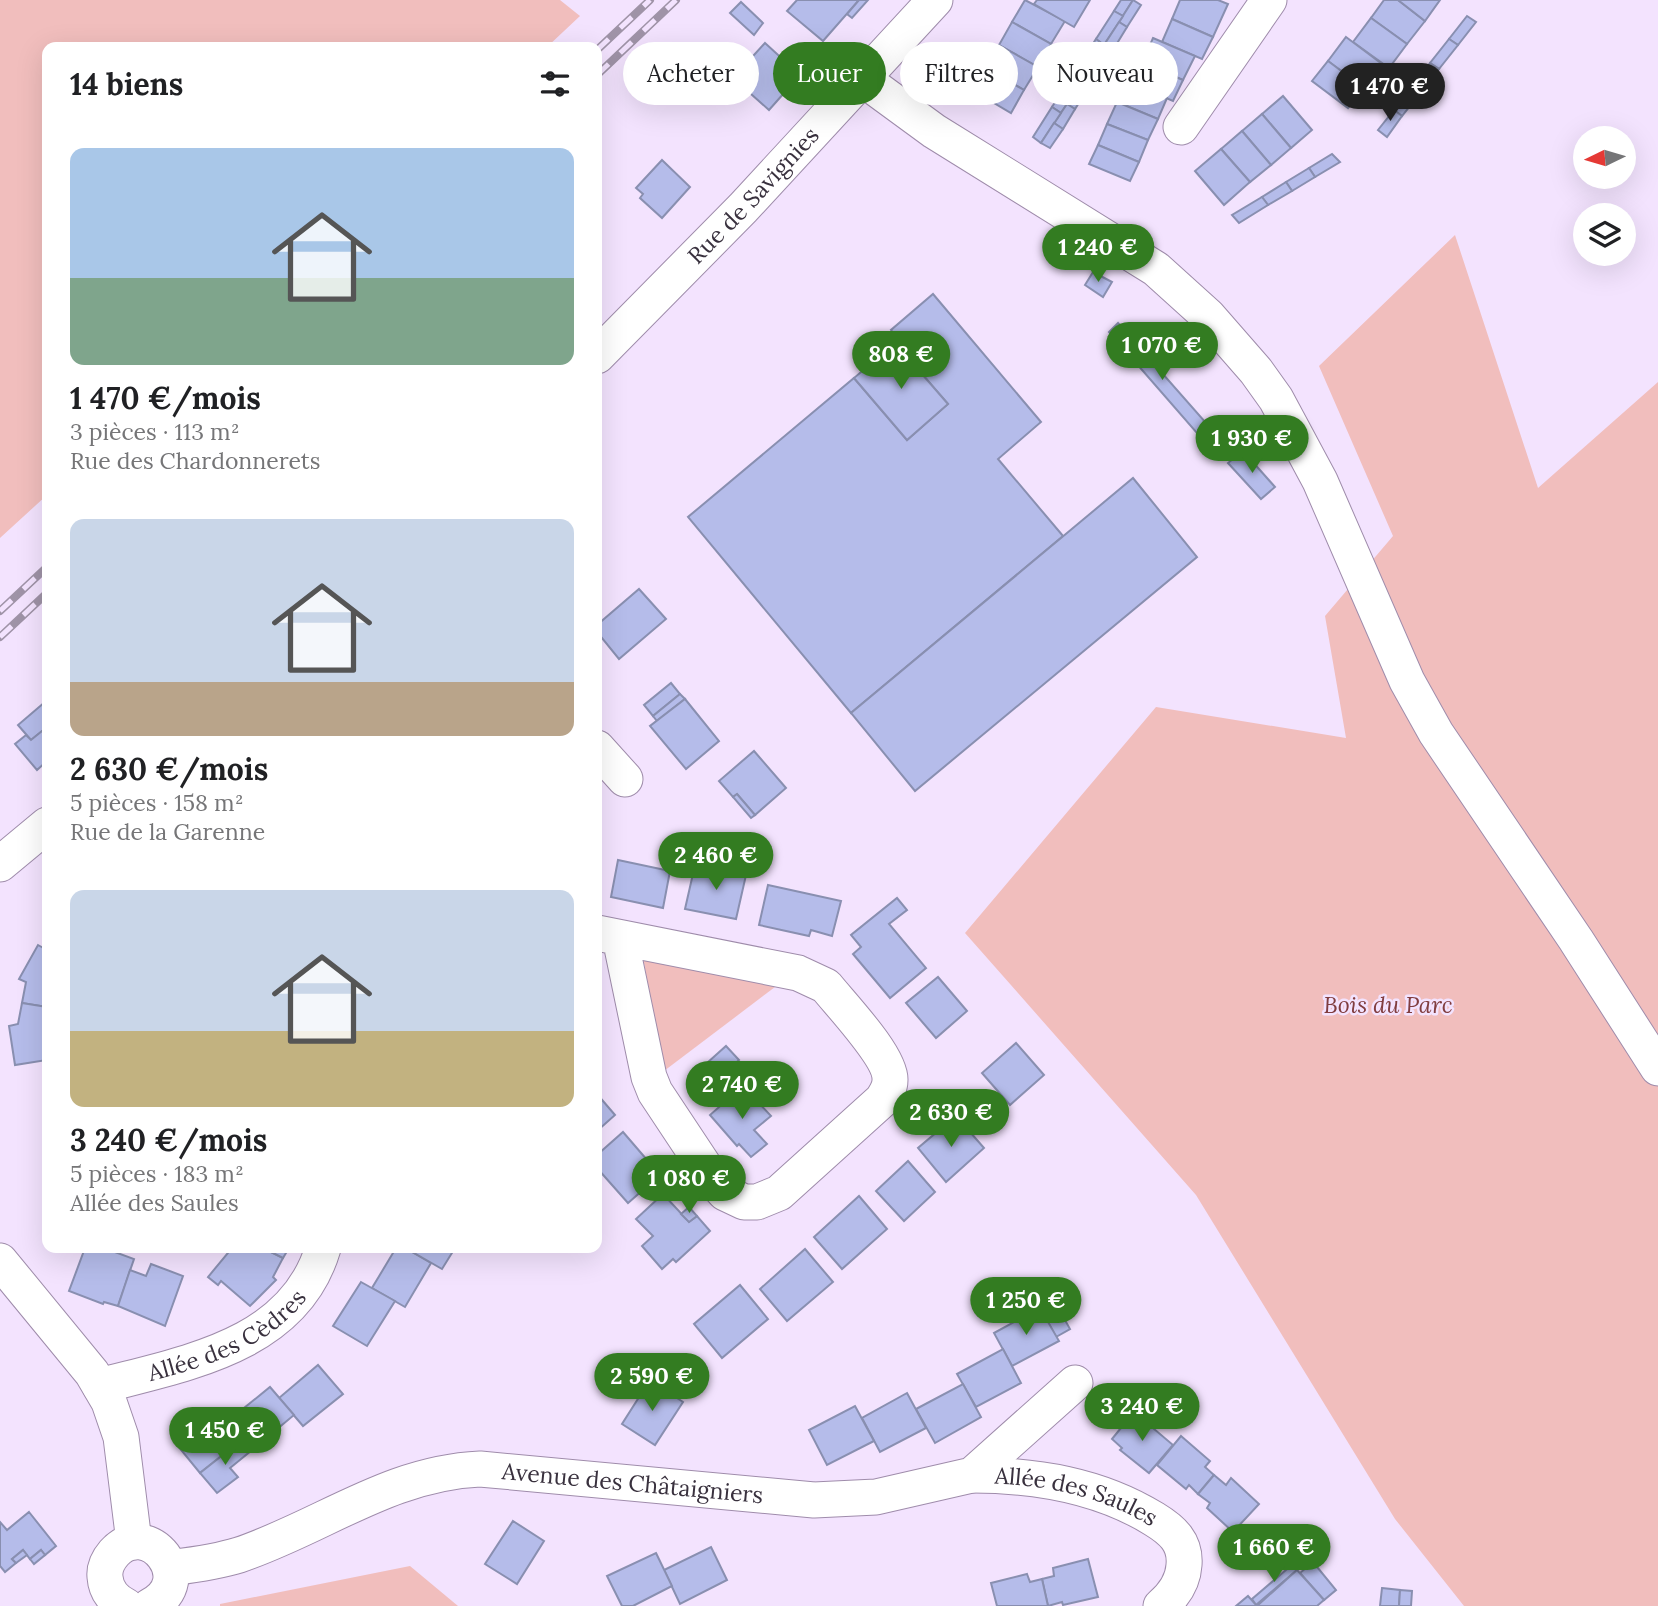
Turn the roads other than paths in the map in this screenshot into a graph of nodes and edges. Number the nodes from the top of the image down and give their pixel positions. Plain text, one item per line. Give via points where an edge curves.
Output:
1 (935, 0) edge
2 (1269, 0) edge
3 (886, 54) edge
4 (886, 96) edge
5 (839, 105) edge
6 (1181, 127) dead end
7 (602, 351) edge
8 (602, 754) edge
9 (625, 779) dead end
10 (42, 829) edge
11 (0, 864) edge
12 (609, 935) edge
13 (1658, 1069) edge
14 (321, 1253) edge
15 (0, 1261) edge
16 (1074, 1383) dead end
17 (100, 1386) junction
18 (972, 1475) junction
19 (134, 1542) junction
20 (170, 1568) junction
21 (114, 1603) edge
22 (150, 1606) edge
23 (1161, 1606) edge

1 - 3 street, Rue de Savignies
2 - 6 street
4 - 13 street via 934,131 1156,269 1208,316 1248,361 1276,398 1320,481 1399,663 1436,733
5 - 7 street, Rue de Savignies
8 - 9 street
10 - 11 street
12 - 12 street via 655,1091 714,1181 734,1199 757,1202 779,1193 889,1090 884,1058 826,986 817,981 798,973
14 - 17 street, Allée des Cèdres via 299,1293 271,1324 255,1334 215,1353
15 - 17 street
16 - 18 street, Avenue des Châtaigniers
17 - 19 street via 121,1437
18 - 20 street, Avenue des Châtaigniers via 876,1497 837,1500 455,1470 394,1485 239,1555
18 - 23 street, Allée des Saules via 1042,1479 1087,1489 1138,1509 1161,1524 1175,1534 1185,1557 1178,1586
19 - 20 street via 160,1550
19 - 21 street via 116,1550 106,1567 105,1580
20 - 22 street via 164,1595

